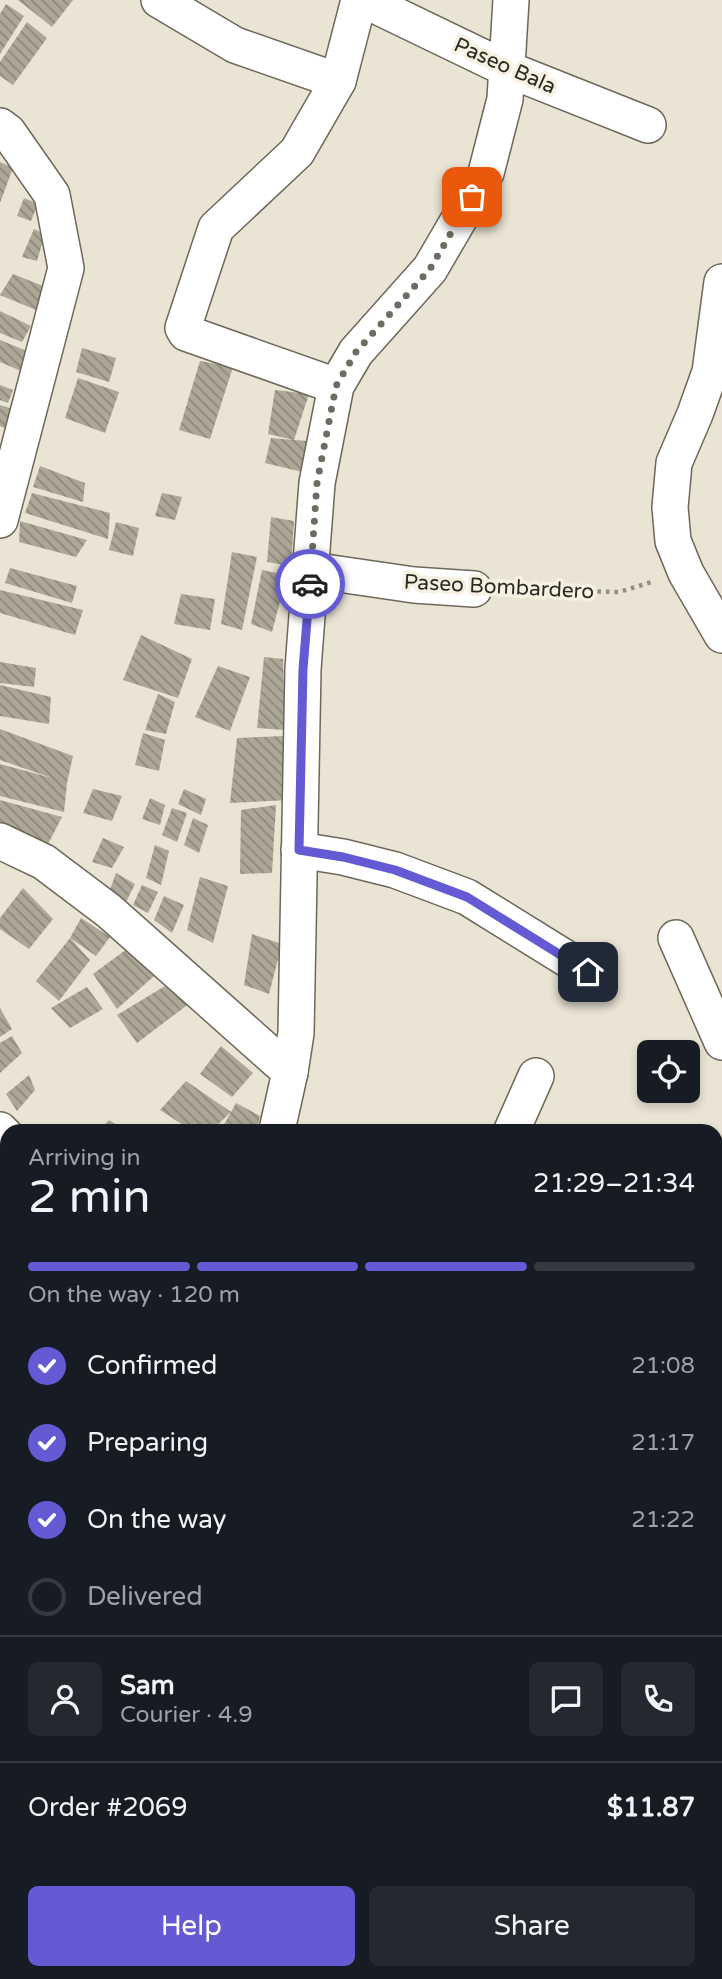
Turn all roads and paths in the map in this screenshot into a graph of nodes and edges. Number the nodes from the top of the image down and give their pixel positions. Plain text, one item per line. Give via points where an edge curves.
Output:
1 (159, 0) edge
2 (362, 0) edge
3 (511, 0) edge
4 (507, 69) junction
5 (338, 81) junction
6 (649, 125) dead end
7 (0, 126) edge
8 (722, 282) edge
9 (336, 386) junction
10 (706, 431) dead end
11 (674, 463) junction
12 (1, 508) edge
13 (311, 570) junction
14 (686, 573) junction
15 (474, 589) joint
16 (722, 635) edge
17 (0, 841) edge
18 (299, 850) junction
19 (676, 938) dead end
20 (588, 972) dead end
21 (722, 1042) edge
22 (290, 1072) junction
23 (536, 1076) dead end
24 (278, 1124) edge
25 (515, 1124) edge

1 - 5 street via 235,45
2 - 4 street, Paseo Bala
2 - 5 street
3 - 4 street
4 - 6 street, Paseo Bala
4 - 9 street via 505,99 486,173 430,269 356,352
5 - 9 street via 297,152 216,228 183,328 186,333
7 - 12 street via 52,195 66,268
8 - 11 street via 709,372
9 - 13 street via 317,483
10 - 11 street
11 - 14 street via 673,541
13 - 15 street, Paseo Bombardero
13 - 18 street via 303,669
14 - 15 path, Paseo Bombardero via 619,592
14 - 16 street
17 - 22 street via 44,862 109,911
18 - 20 street via 395,870 467,897
18 - 22 street via 296,1033
19 - 21 street
22 - 24 street
23 - 25 street

